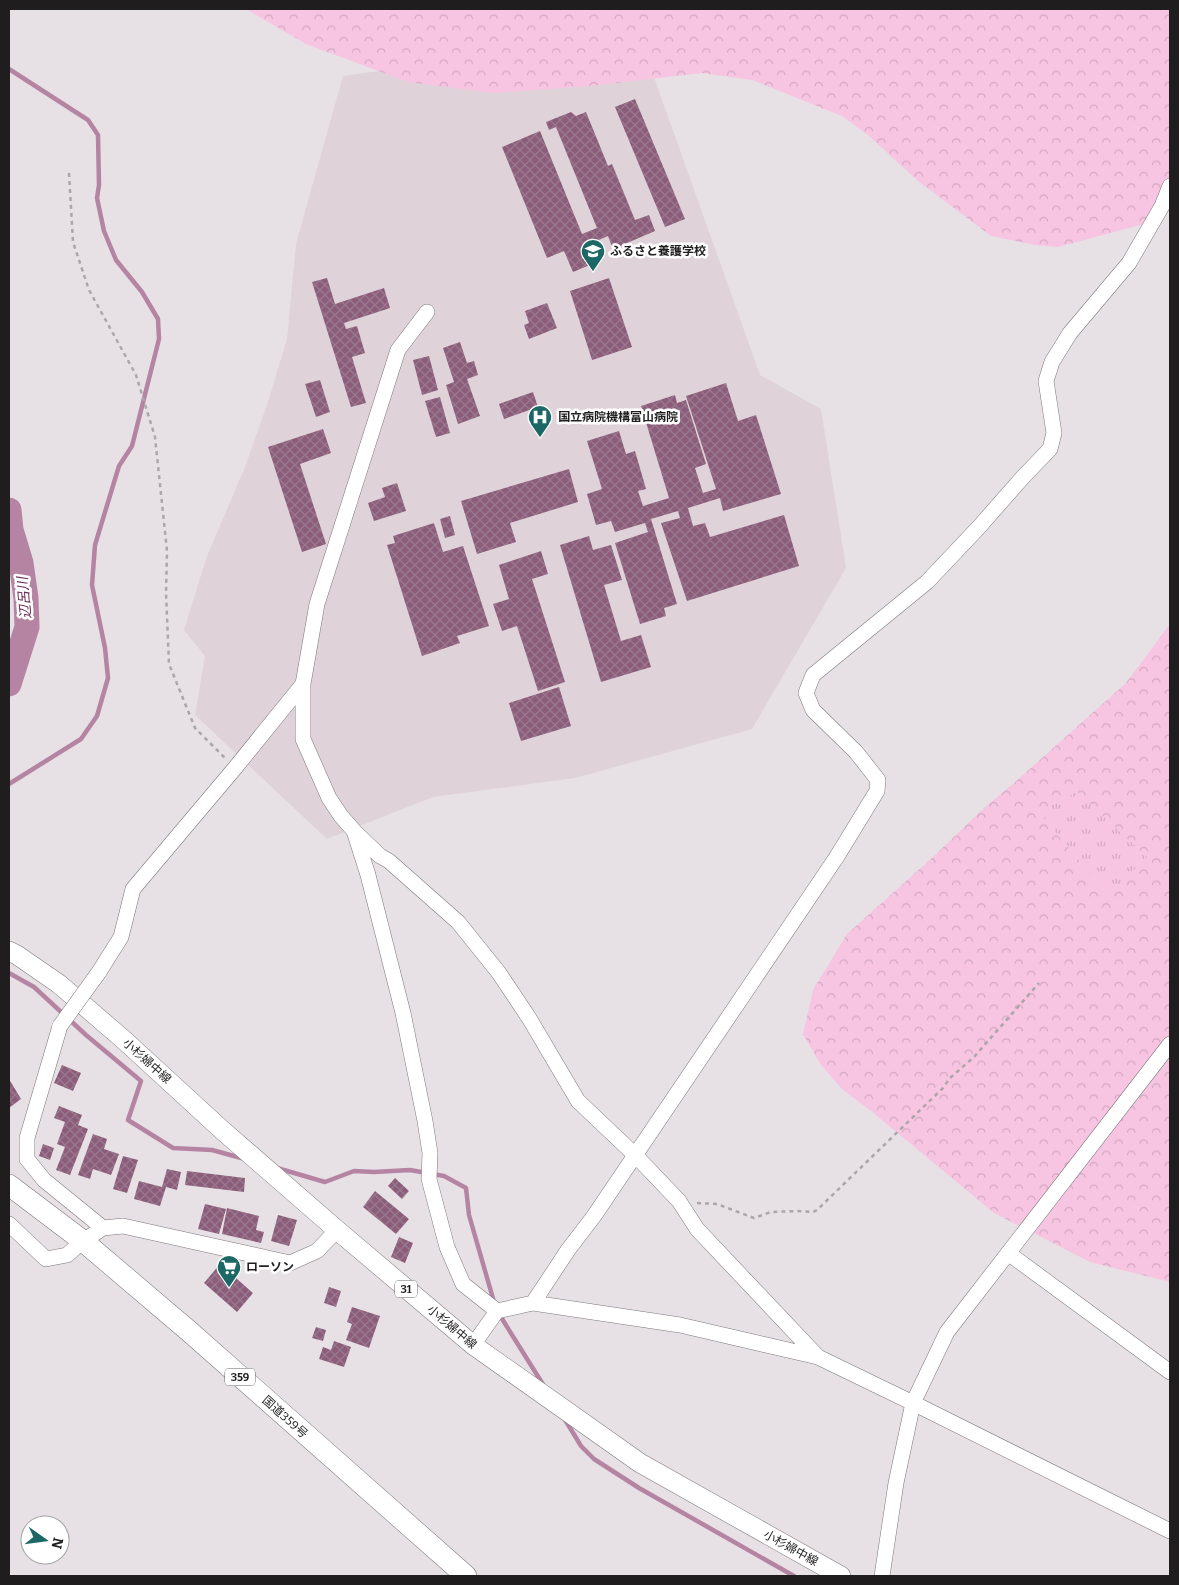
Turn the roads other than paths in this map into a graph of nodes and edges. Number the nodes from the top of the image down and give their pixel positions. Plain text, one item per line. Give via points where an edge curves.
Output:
1 (1170, 186) edge
2 (427, 312) dead end
3 (303, 684) junction
4 (355, 832) junction
5 (9, 951) edge
6 (1170, 1044) edge
7 (635, 1155) junction
8 (9, 1184) edge
9 (9, 1224) edge
10 (103, 1228) junction
11 (338, 1230) junction
12 (82, 1241) junction
13 (1008, 1253) junction
14 (533, 1303) junction
15 (498, 1311) junction
16 (473, 1345) junction
17 (818, 1357) junction
18 (1170, 1372) edge
19 (912, 1403) junction
20 (1170, 1531) edge
21 (466, 1576) edge
22 (840, 1576) edge
23 (882, 1576) edge

1 - 7 street via 1129,263 1070,333 1052,362 1046,381 1054,433 1050,450 927,582 813,675 806,693 813,710 856,752 878,780 877,791 836,858
2 - 3 street via 398,350 318,604
3 - 4 street via 303,738 329,798
3 - 10 street, bridge via 132,889 121,937 60,1026 28,1138 27,1159 44,1180
4 - 7 street via 458,922 499,973 529,1018 578,1102
4 - 15 street via 403,1013 425,1121 430,1153 429,1179 447,1247 463,1284
5 - 11 main road, 小杉婦中線 / 31 via 59,984
6 - 13 street
7 - 14 street
7 - 17 street via 679,1200 697,1229
8 - 12 highway, 国道359号 / 359
9 - 12 street via 46,1258 67,1255
10 - 11 street via 123,1226 290,1262 317,1252
10 - 12 street
11 - 16 main road, 小杉婦中線 / 31
12 - 21 highway, 国道359号 / 359
13 - 18 street
13 - 19 street via 947,1332
14 - 15 street
14 - 17 street via 680,1325
15 - 16 street
16 - 22 main road, 小杉婦中線 / 31 via 640,1463
17 - 19 street
19 - 20 street
19 - 23 street

